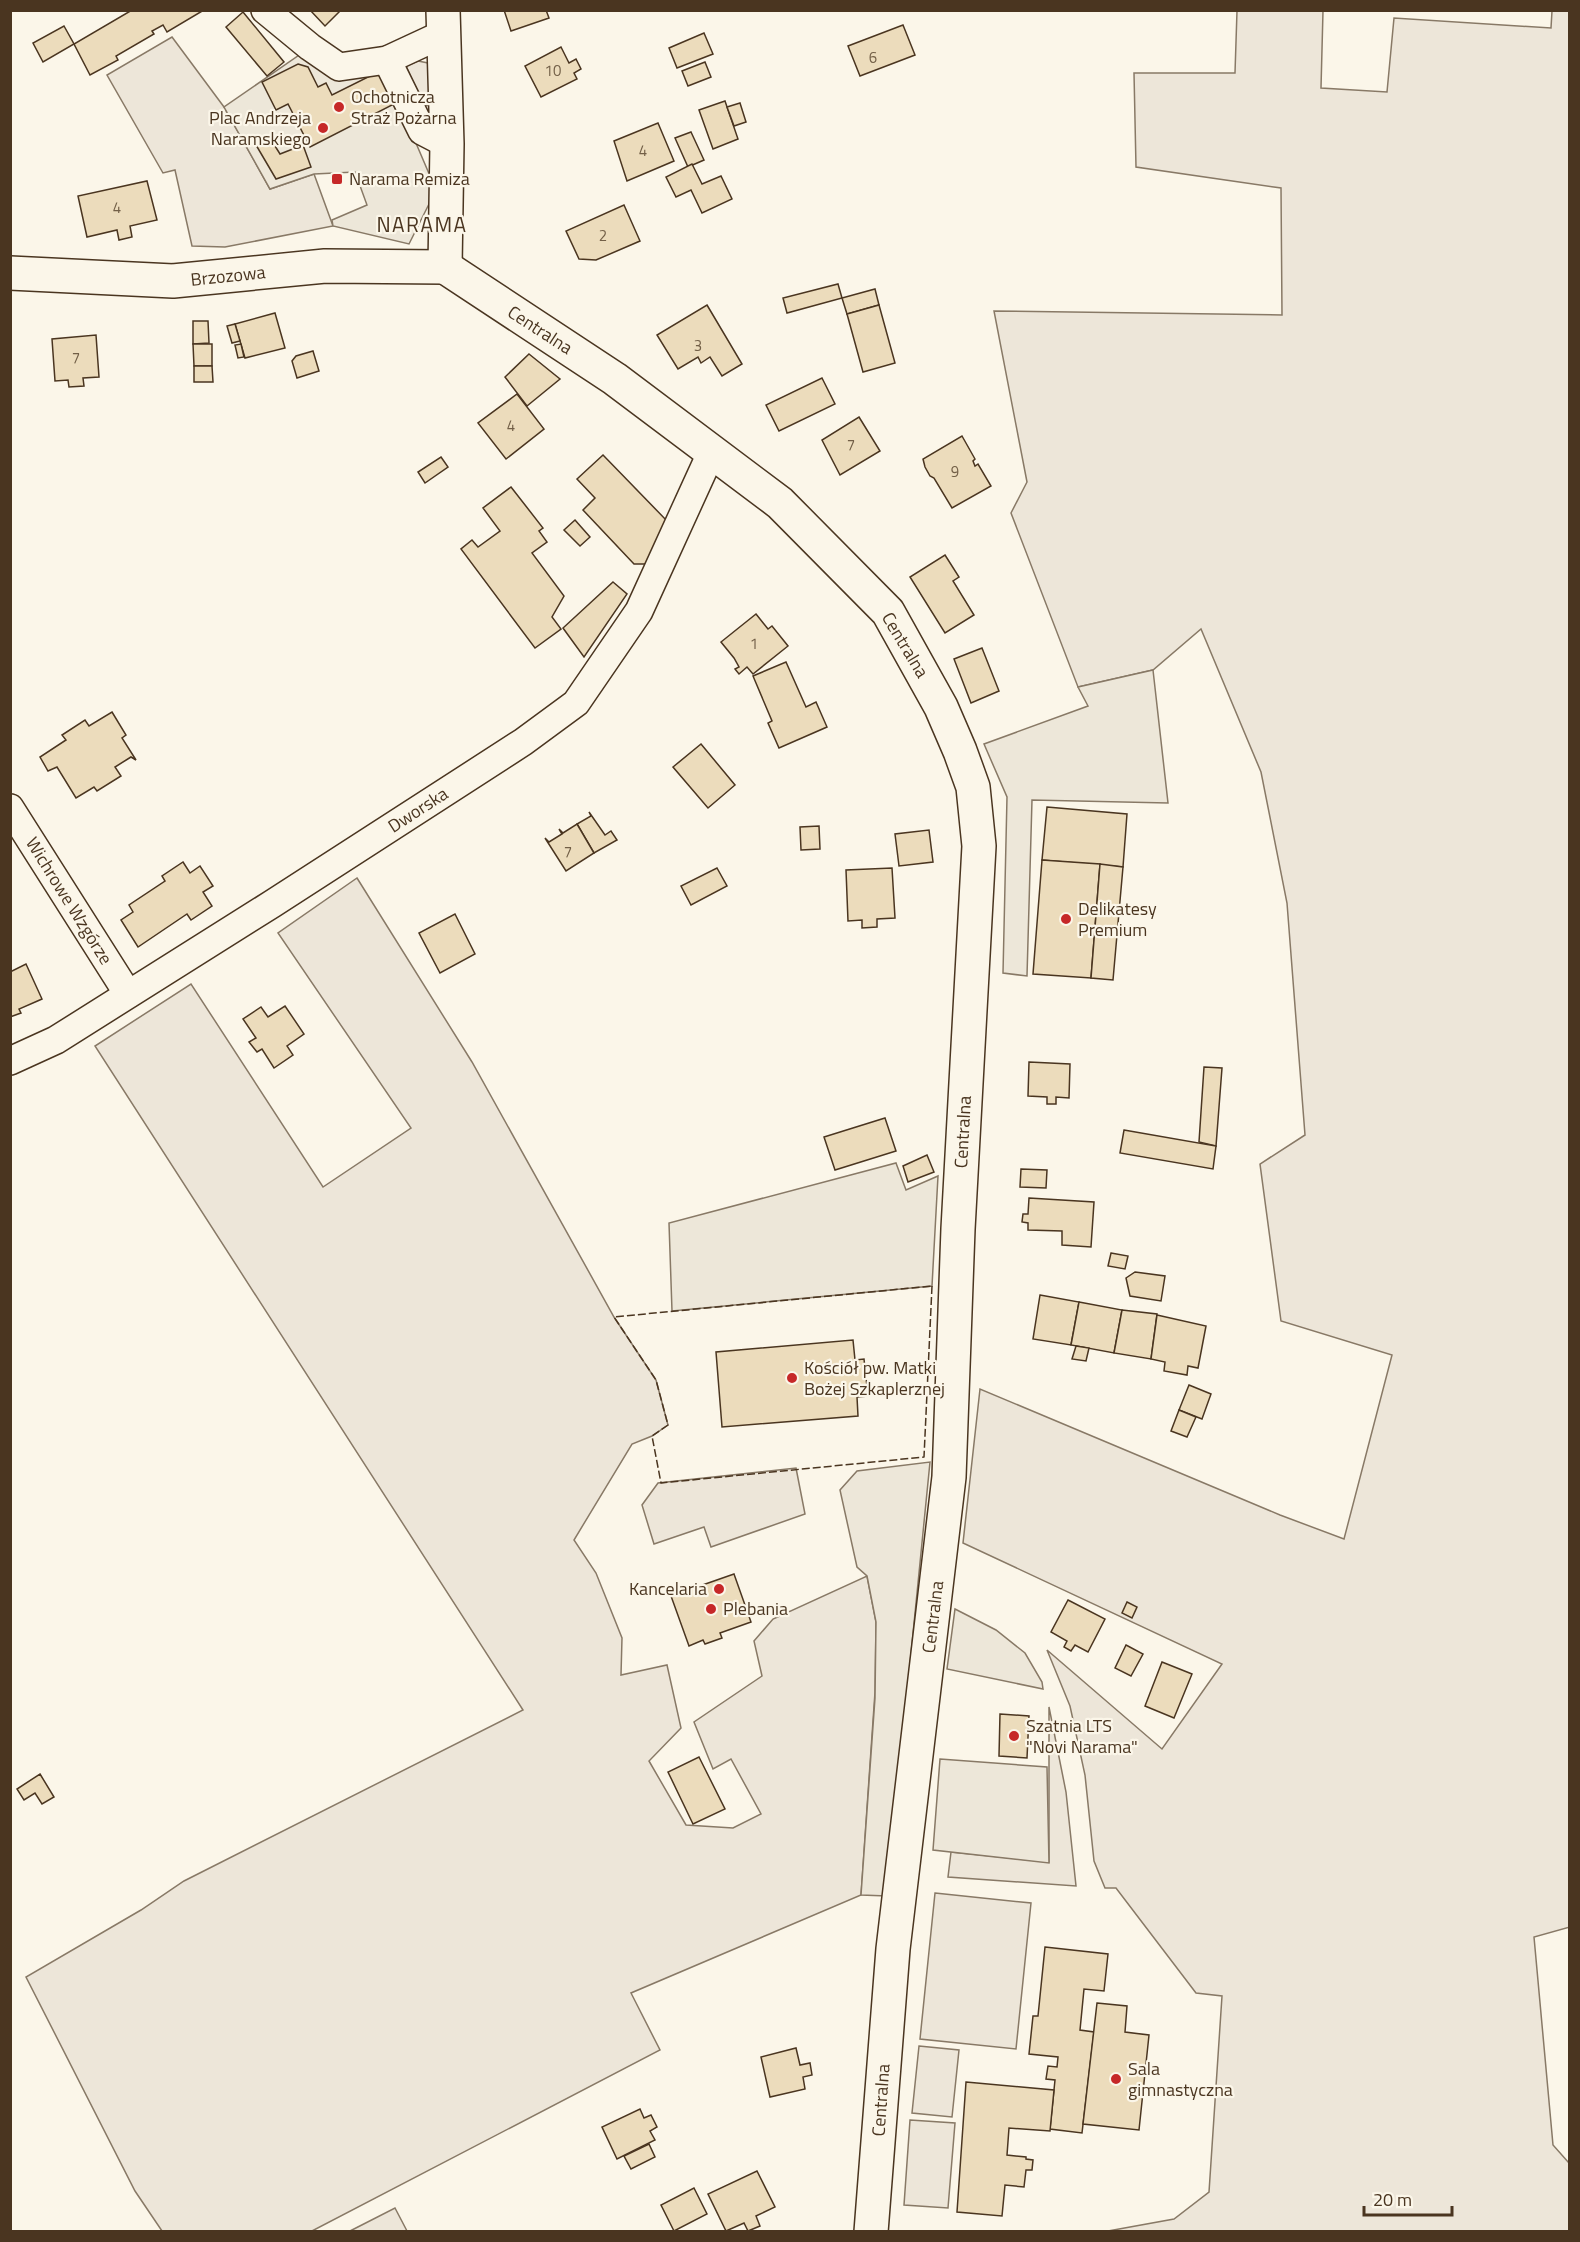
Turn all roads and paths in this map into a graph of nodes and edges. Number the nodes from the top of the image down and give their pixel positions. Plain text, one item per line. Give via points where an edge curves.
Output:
1 (265, 10) edge
2 (443, 22) edge
3 (387, 60) junction
4 (447, 144) junction
5 (445, 267) junction
6 (10, 273) edge
7 (712, 451) junction
8 (10, 808) edge
9 (128, 994) junction
10 (10, 1061) edge
11 (871, 2232) edge

1 - 3 street via 339,67
2 - 3 street
2 - 4 street
3 - 4 street via 423,131
4 - 5 street
5 - 6 street, Brzozowa via 325,266 173,281
5 - 7 street, Centralna via 615,379
7 - 9 street, Dworska via 639,611 576,704
7 - 11 street, Centralna via 780,502 888,612 941,707 960,751 973,787 979,846 949,1477 892,1949
8 - 9 street, Wichrowe Wzgórze
9 - 10 street, Dworska via 56,1040

